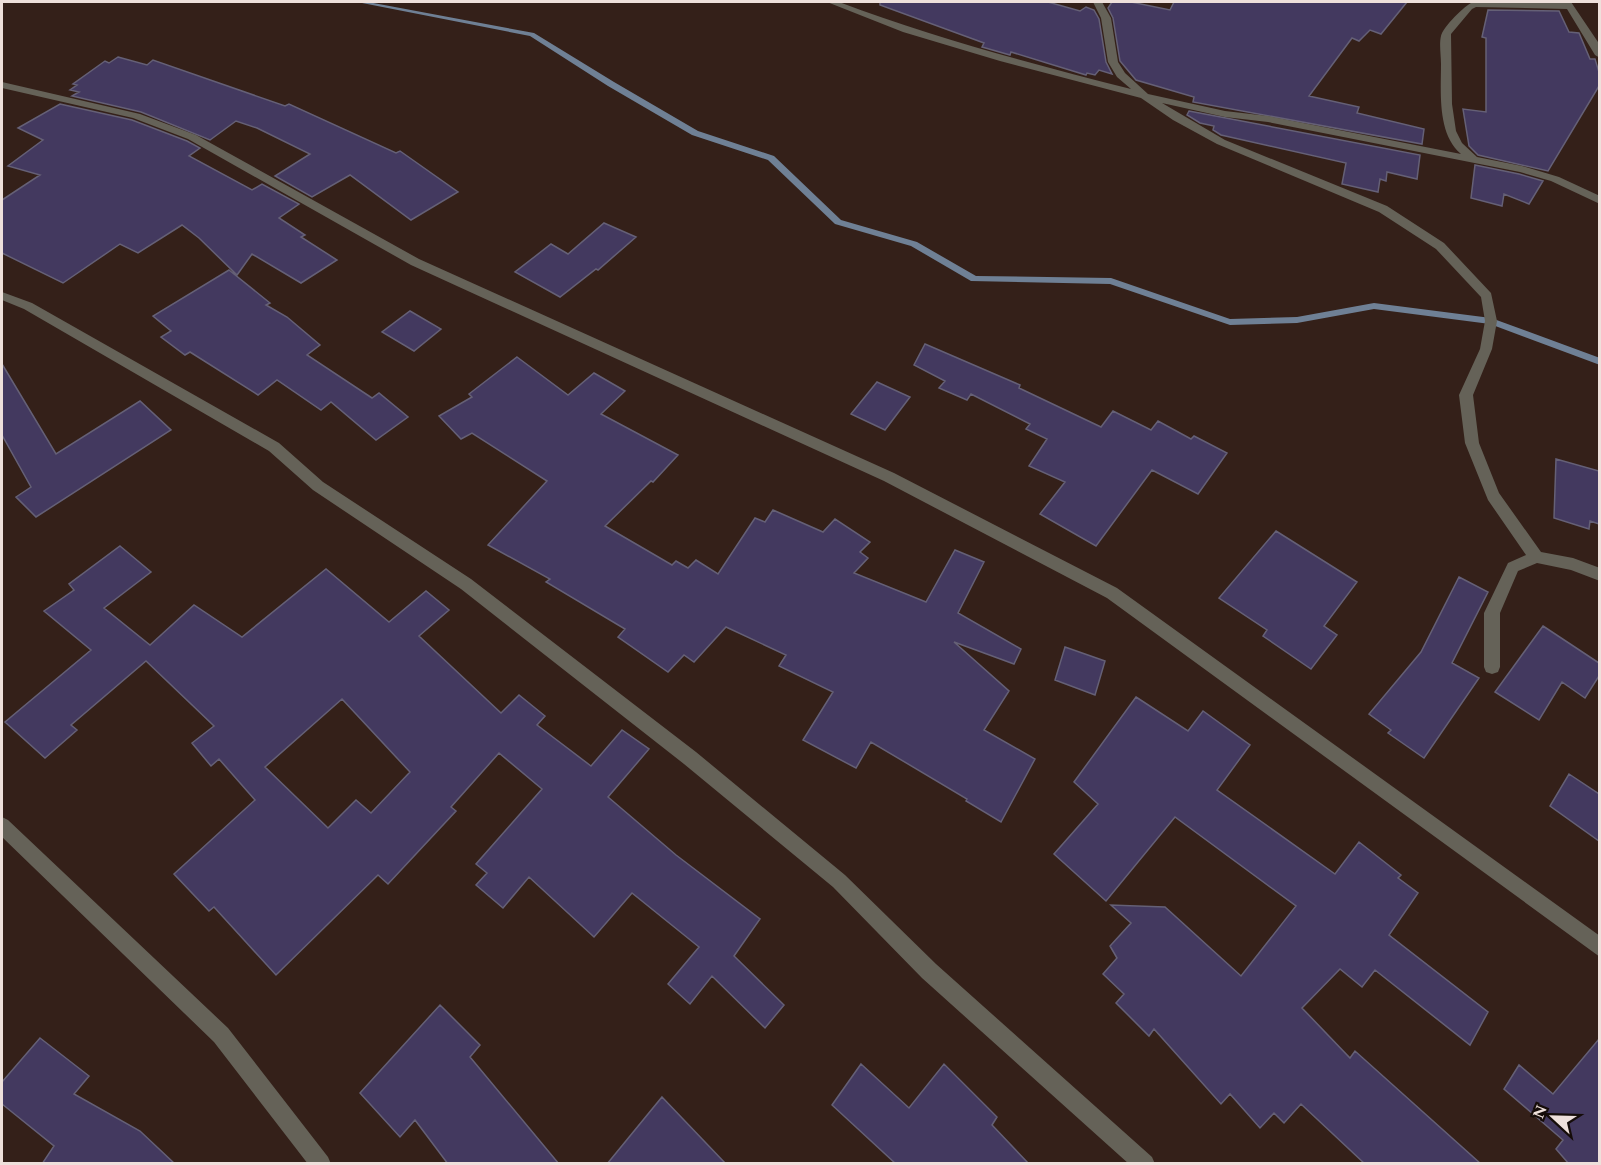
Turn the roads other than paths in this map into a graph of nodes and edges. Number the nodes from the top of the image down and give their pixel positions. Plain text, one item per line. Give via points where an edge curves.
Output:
1 (832, 2) edge
2 (1098, 2) edge
3 (1568, 4) edge
4 (1599, 55) edge
5 (2, 85) edge
6 (1145, 96) junction
7 (1477, 159) junction
8 (1599, 201) edge
9 (2, 296) edge
10 (1536, 557) junction
11 (1599, 575) edge
12 (1492, 667) dead end
13 (2, 826) edge
14 (1599, 948) edge
15 (321, 1164) edge
16 (1145, 1164) edge

1 - 6 street via 906,30
2 - 6 street via 1106,18 1113,62 1121,75
3 - 4 street
3 - 7 street via 1474,4 1446,34 1451,130 1460,147
5 - 14 street via 136,116 192,137 426,267 889,477 1112,593
6 - 7 street
6 - 10 street via 1221,142 1383,209 1440,246 1487,296 1491,321 1486,350 1466,395 1472,443 1492,496
7 - 8 street via 1555,179
9 - 16 street via 28,306 274,447 318,486 466,584 690,758 839,881 929,971
10 - 11 street via 1573,564
10 - 12 street via 1513,567 1492,613
13 - 15 street via 221,1035

